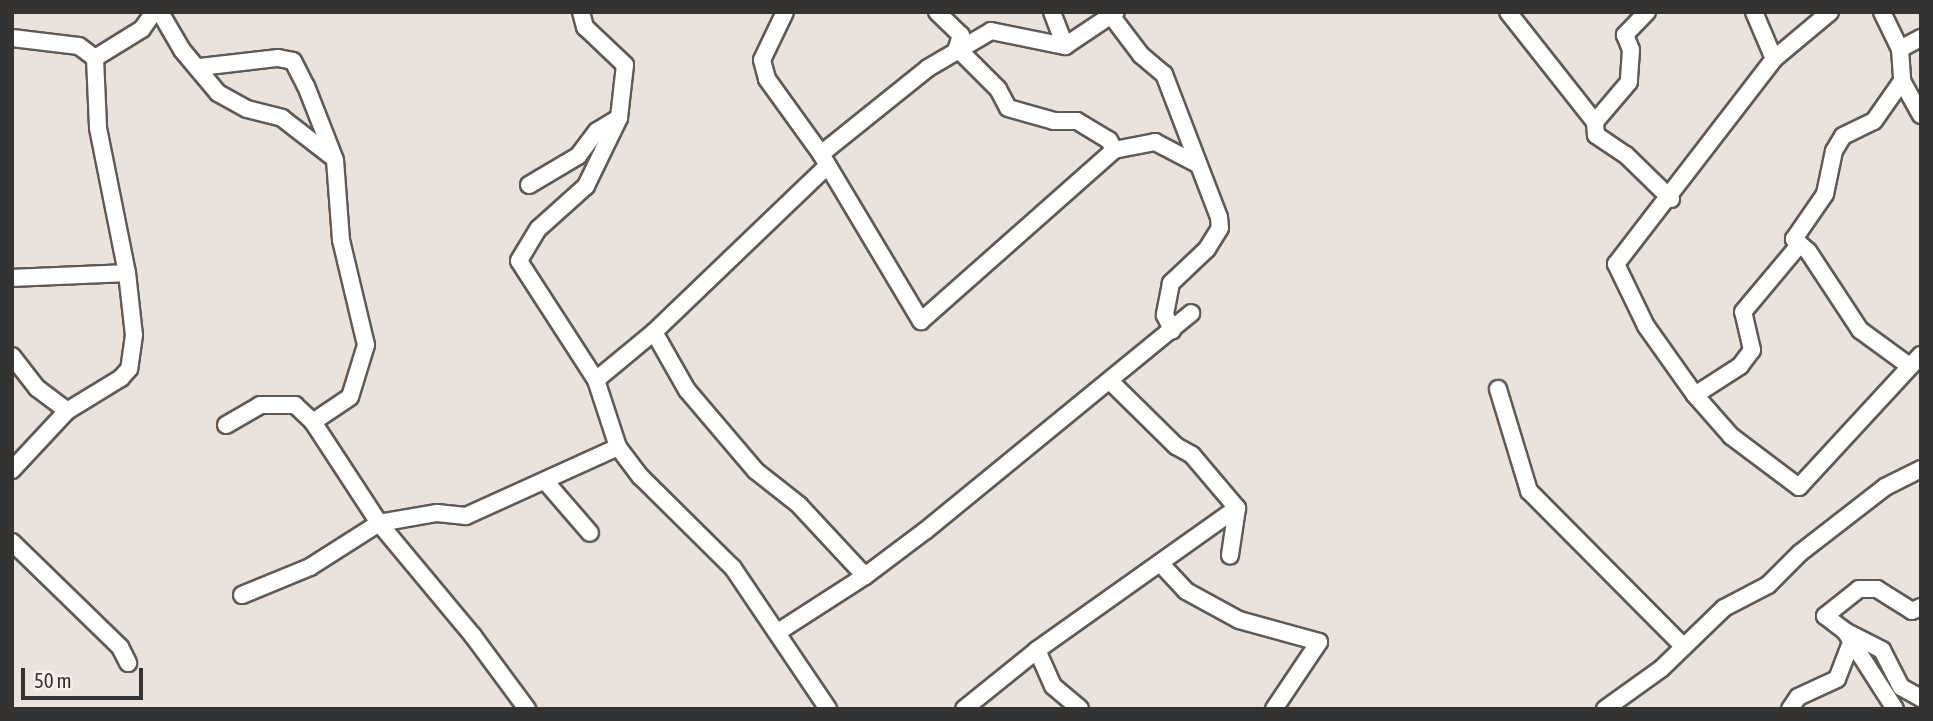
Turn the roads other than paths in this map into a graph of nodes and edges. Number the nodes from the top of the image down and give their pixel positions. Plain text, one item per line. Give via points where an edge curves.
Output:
1 (157, 12) edge
2 (581, 12) edge
3 (785, 12) edge
4 (937, 12) edge
5 (1052, 12) edge
6 (1508, 12) edge
7 (1647, 12) edge
8 (1754, 12) edge
9 (1830, 12) edge
10 (1882, 12) edge
11 (1114, 15) edge
12 (12, 38) edge
13 (1921, 38) edge
14 (1065, 46) junction
15 (957, 48) junction
16 (1900, 49) junction
17 (95, 58) junction
18 (1774, 59) junction
19 (200, 67) junction
20 (1902, 81) junction
21 (1921, 115) edge
22 (619, 118) junction
23 (1595, 122) junction
24 (1114, 150) junction
25 (335, 160) junction
26 (823, 161) junction
27 (1197, 164) junction
28 (529, 185) dead end
29 (1671, 199) junction
30 (1794, 239) junction
31 (127, 273) junction
32 (12, 278) edge
33 (1191, 313) dead end
34 (1172, 330) junction
35 (654, 332) junction
36 (12, 356) edge
37 (1914, 360) edge
38 (596, 380) junction
39 (1110, 381) junction
40 (1498, 389) dead end
41 (1695, 395) junction
42 (67, 411) junction
43 (313, 422) junction
44 (226, 425) dead end
45 (618, 447) junction
46 (1921, 469) edge
47 (12, 470) edge
48 (546, 482) junction
49 (1237, 509) junction
50 (379, 523) junction
51 (590, 533) dead end
52 (12, 542) edge
53 (1230, 555) dead end
54 (1160, 563) junction
55 (864, 576) junction
56 (242, 595) dead end
57 (1921, 607) edge
58 (778, 632) junction
59 (1848, 637) junction
60 (1682, 645) junction
61 (1037, 650) junction
62 (128, 663) dead end
63 (1921, 698) edge
64 (527, 709) edge
65 (828, 709) edge
66 (964, 709) edge
67 (1080, 709) edge
68 (1274, 709) edge
69 (1605, 709) edge
70 (1790, 709) edge
71 (1895, 709) edge

1 - 17 street via 142,29
1 - 19 street via 182,50
2 - 22 street via 585,27 625,65
3 - 26 street via 762,60 767,79
4 - 15 street via 961,35
5 - 14 street
6 - 23 street
7 - 23 street via 1625,35 1631,50 1629,82
8 - 18 street
9 - 18 street
10 - 16 street
11 - 14 street
11 - 27 street via 1141,55 1164,74
12 - 17 street via 79,46
13 - 16 street
14 - 15 street via 991,31
15 - 24 street via 998,89 1009,108 1054,121 1077,121 1109,140
15 - 26 street
16 - 20 street
17 - 31 street via 99,128
18 - 29 street
19 - 25 street via 218,93 247,109 282,117
19 - 25 street via 249,58 293,61
20 - 21 street
20 - 30 street via 1874,121 1843,136 1825,194
22 - 28 street via 597,131 578,156
22 - 38 street via 586,186 538,229 519,261
23 - 29 street via 1596,135 1626,155
24 - 26 street via 921,321
24 - 27 street via 1154,142
25 - 43 street via 341,240 366,345 350,397
26 - 35 street
27 - 34 street via 1220,228 1202,255 1171,282 1165,315
29 - 41 street via 1616,264 1646,326
30 - 37 street via 1808,251 1860,330
30 - 41 street via 1800,245 1743,312 1752,350 1740,366
31 - 32 street
31 - 42 street via 134,335 129,369
33 - 34 street
34 - 39 street
35 - 38 street
35 - 55 street via 687,390 756,471 799,505
36 - 42 street via 37,388
37 - 41 street via 1799,487 1731,436
38 - 45 street
39 - 49 street via 1176,446 1192,454
39 - 55 street
40 - 60 street via 1529,491
42 - 47 street
43 - 44 street via 295,405 260,405
43 - 50 street via 340,470
45 - 48 street
45 - 58 street via 641,477 733,568
46 - 60 street via 1885,487 1800,553 1768,585 1724,608
48 - 50 street via 526,486 466,516 437,513
48 - 51 street
49 - 53 street
49 - 54 street
50 - 56 street via 318,563
50 - 64 street
52 - 62 street via 120,647
54 - 61 street
54 - 68 street via 1186,590 1239,620 1319,642
55 - 58 street
57 - 59 street via 1912,611 1877,589 1859,589 1825,616
58 - 65 street
59 - 63 street via 1882,650 1901,687
59 - 70 street via 1837,679 1798,697
59 - 71 street
60 - 69 street via 1662,668
61 - 66 street
61 - 67 street via 1053,686

